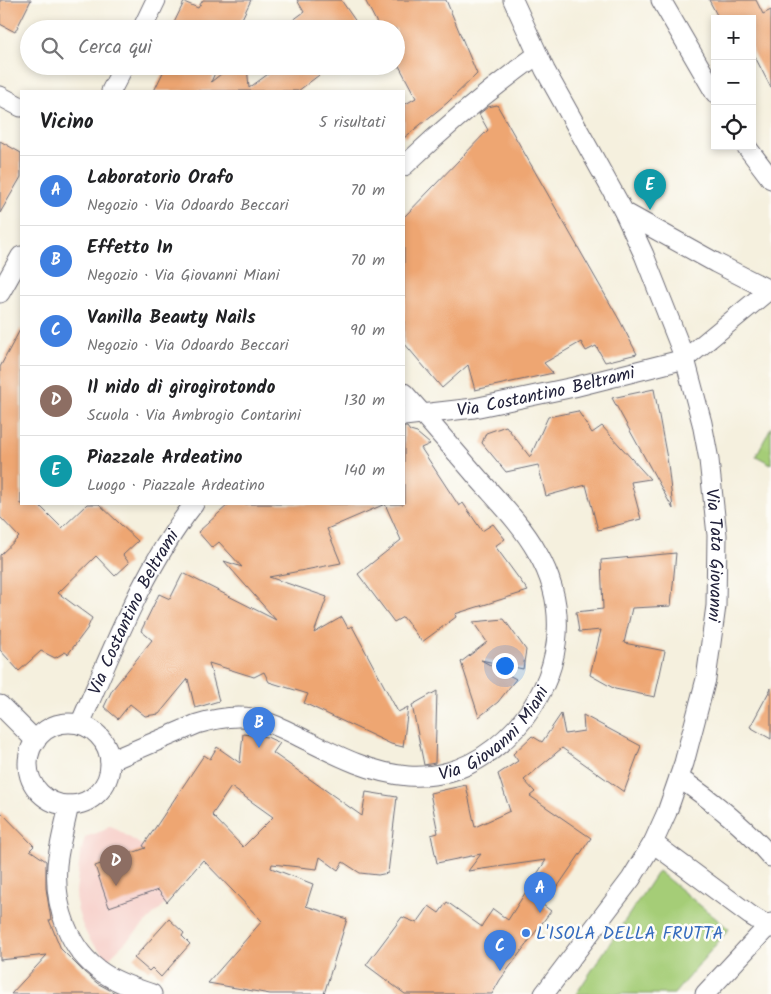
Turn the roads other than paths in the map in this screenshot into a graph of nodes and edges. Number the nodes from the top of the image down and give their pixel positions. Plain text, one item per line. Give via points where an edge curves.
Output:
1 (156, 0) edge
2 (513, 0) edge
3 (664, 1) edge
4 (146, 20) edge
5 (537, 55) junction
6 (119, 75) edge
7 (711, 87) edge
8 (112, 90) edge
9 (0, 96) edge
10 (20, 106) edge
11 (749, 150) edge
12 (405, 165) edge
13 (771, 178) edge
14 (624, 212) junction
15 (20, 258) edge
16 (770, 291) edge
17 (0, 293) edge
18 (686, 360) junction
19 (405, 394) edge
20 (423, 415) junction
21 (405, 416) edge
22 (193, 505) edge
23 (0, 704) edge
24 (80, 724) junction
25 (36, 741) junction
26 (110, 761) junction
27 (679, 778) junction
28 (69, 805) junction
29 (653, 843) junction
30 (771, 857) edge
31 (770, 926) edge
32 (152, 994) edge
33 (544, 994) edge
34 (705, 994) edge

1 - 4 street
2 - 5 street, Via Tata Giovanni
3 - 7 street
5 - 12 street via 495,86
5 - 14 street, Via Tata Giovanni
6 - 8 street
9 - 10 street
11 - 13 street
14 - 16 street
14 - 18 street, Via Tata Giovanni
15 - 17 street
16 - 18 street
18 - 20 street, Via Costantino Beltrami via 474,408
18 - 27 street, Via Tata Giovanni via 708,460 718,559 716,606 706,679
19 - 20 street, Via Giovanni Miani
20 - 21 street, Via Costantino Beltrami
20 - 26 street, Via Giovanni Miani via 526,534 540,557 552,588 558,630 556,652 537,701 514,731 467,765 450,773 429,777 378,771 332,753 276,725 243,717 198,724
22 - 24 street, Via Costantino Beltrami via 172,534 142,587
23 - 25 street
24 - 25 street via 55,726
24 - 26 street via 101,738
25 - 28 street via 28,765 36,788 56,803
26 - 28 street via 109,774 94,797
27 - 29 street, Via Tata Giovanni
27 - 30 street via 723,810
28 - 32 street via 57,876 60,911 65,925 78,950 95,967 124,984
29 - 31 street
29 - 33 street, Via Tata Giovanni via 622,891
31 - 34 street

